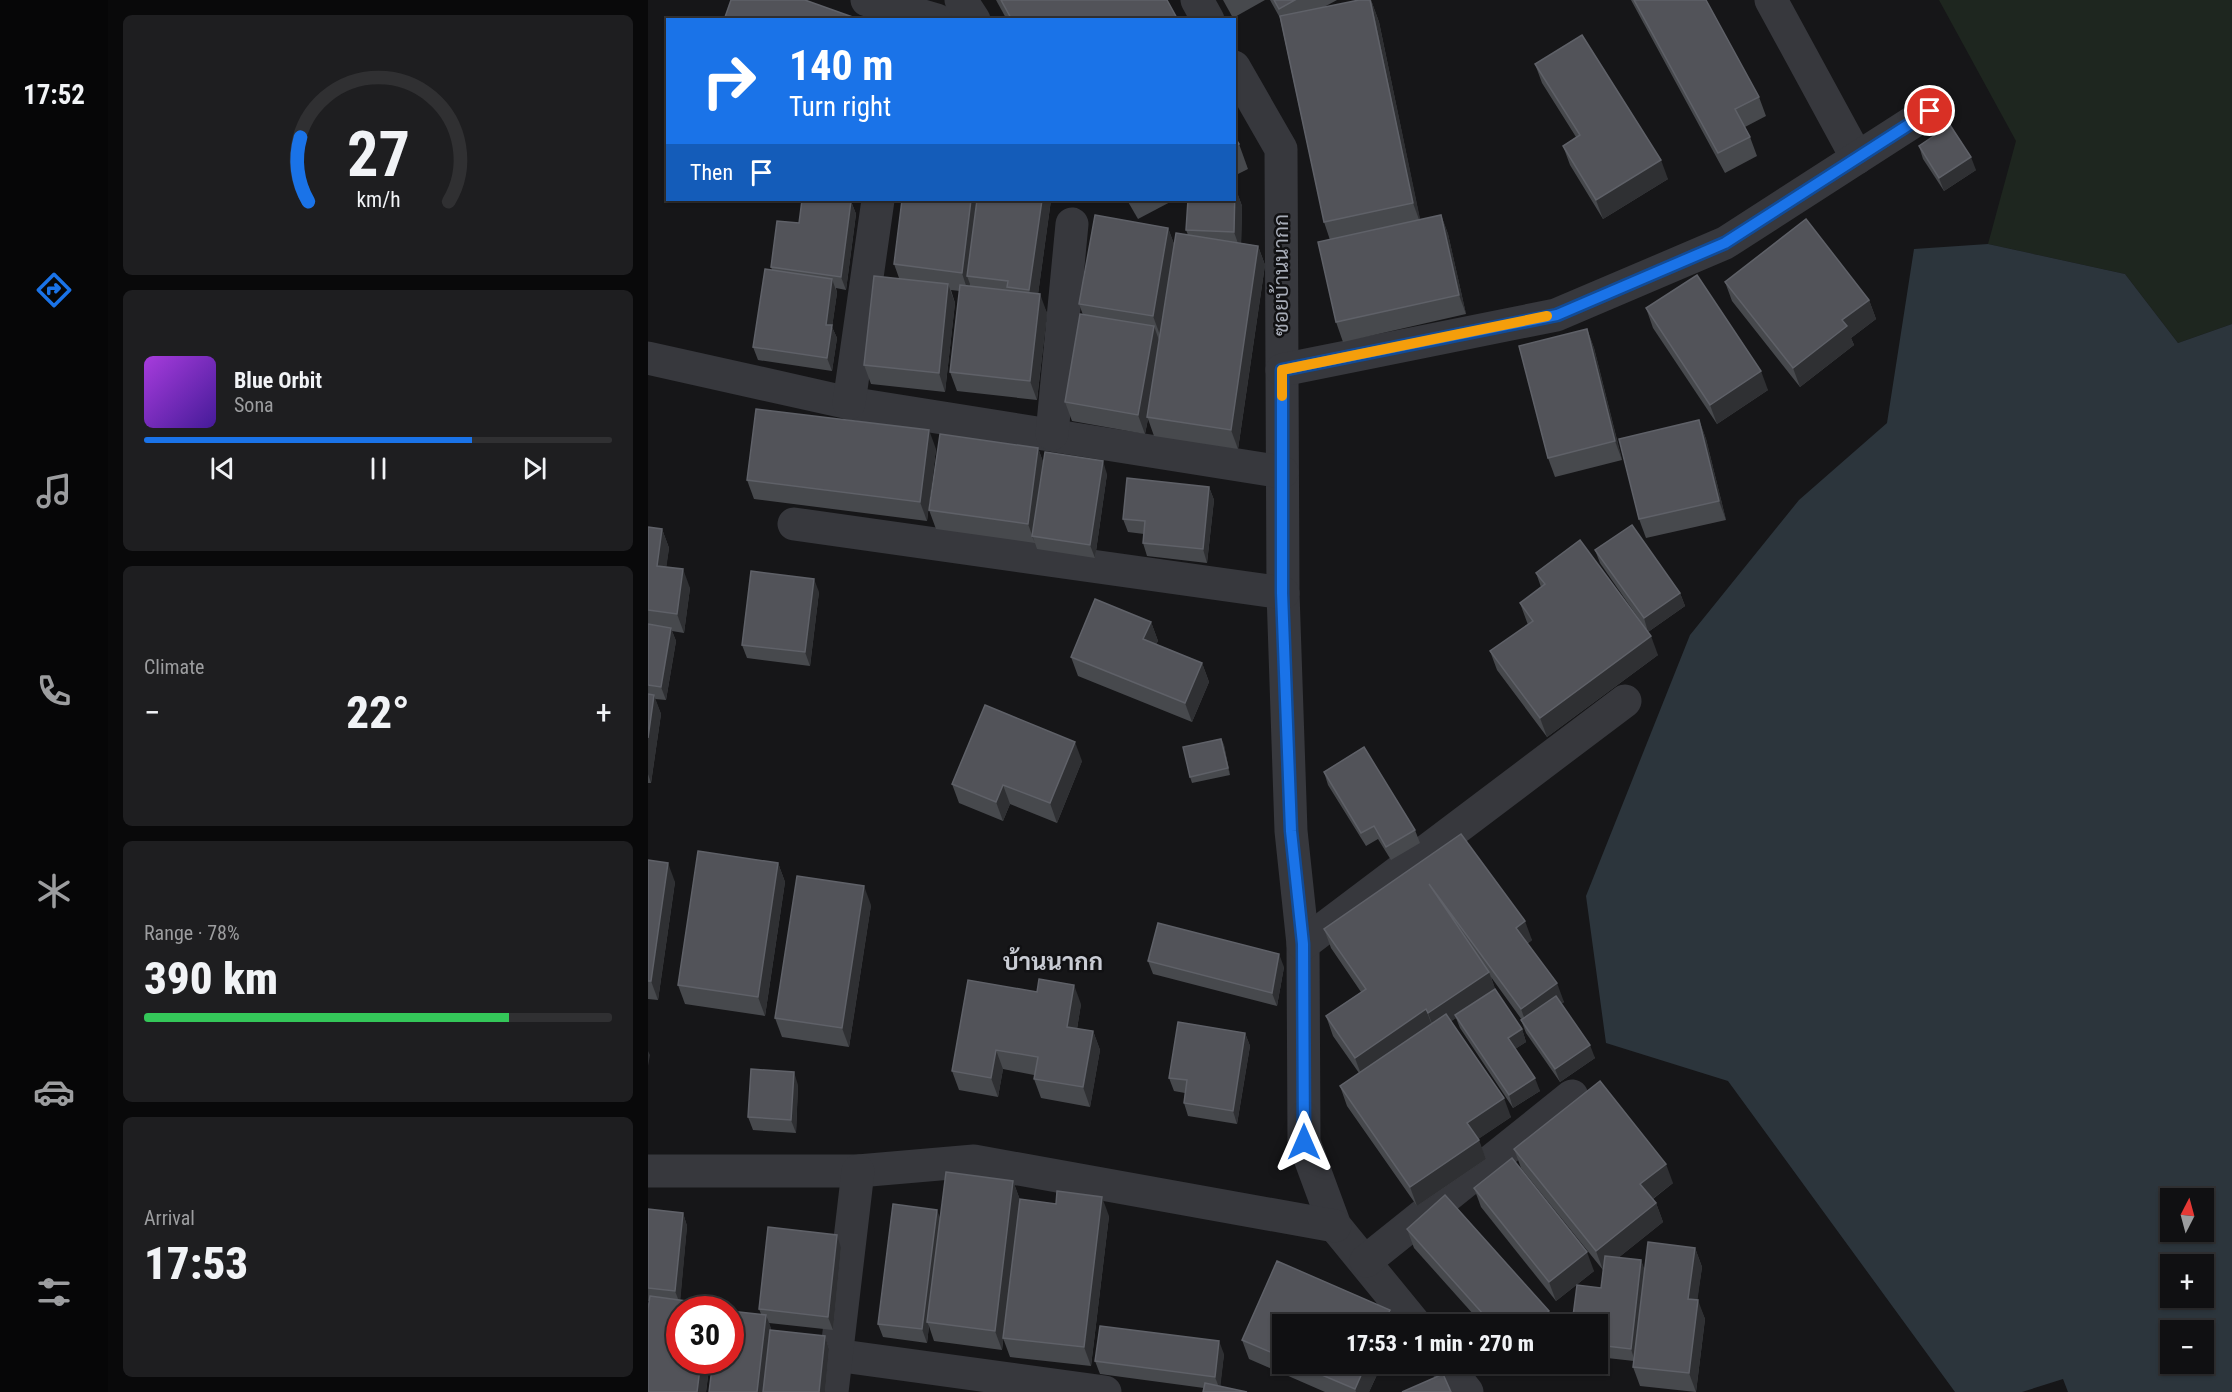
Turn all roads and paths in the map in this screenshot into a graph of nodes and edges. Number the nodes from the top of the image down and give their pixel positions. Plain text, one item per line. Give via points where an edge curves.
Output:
1 (867, 0) edge
2 (961, 0) edge
3 (1197, 0) edge
4 (1771, 0) edge
5 (930, 18) edge
6 (973, 18) edge
7 (1207, 18) edge
8 (1236, 70) edge
9 (1930, 111) dead end
10 (1857, 158) junction
11 (878, 201) edge
12 (1072, 224) dead end
13 (648, 358) edge
14 (1282, 370) junction
15 (849, 403) junction
16 (1052, 434) junction
17 (1282, 472) junction
18 (794, 524) dead end
19 (1282, 593) junction
20 (1625, 701) dead end
21 (1303, 944) junction
22 (1572, 1096) dead end
23 (648, 1171) edge
24 (858, 1171) junction
25 (1335, 1226) junction
26 (1366, 1261) junction
27 (1407, 1314) edge
28 (835, 1355) junction
29 (1453, 1374) edge
30 (832, 1392) edge
31 (1105, 1392) edge
32 (1467, 1392) edge

1 - 5 street
2 - 6 street
3 - 7 street
4 - 10 street
8 - 14 street, ซอยบ้านนากก via 1281,148
9 - 10 street
10 - 14 street via 1725,243 1557,315
11 - 15 street
12 - 16 street
13 - 15 street
14 - 17 street, ซอยบ้านนากก
15 - 16 street
16 - 17 street
17 - 19 street, ซอยบ้านนากก
18 - 19 street
19 - 21 street, ซอยบ้านนากก via 1291,831
20 - 21 street
21 - 25 street, ซอยบ้านนากก via 1304,1142
22 - 26 street
23 - 24 street
24 - 25 street via 974,1161
24 - 28 street
25 - 26 street, ซอยบ้านนากก
26 - 27 street, ซอยบ้านนากก
28 - 30 street
28 - 31 street
29 - 32 street

